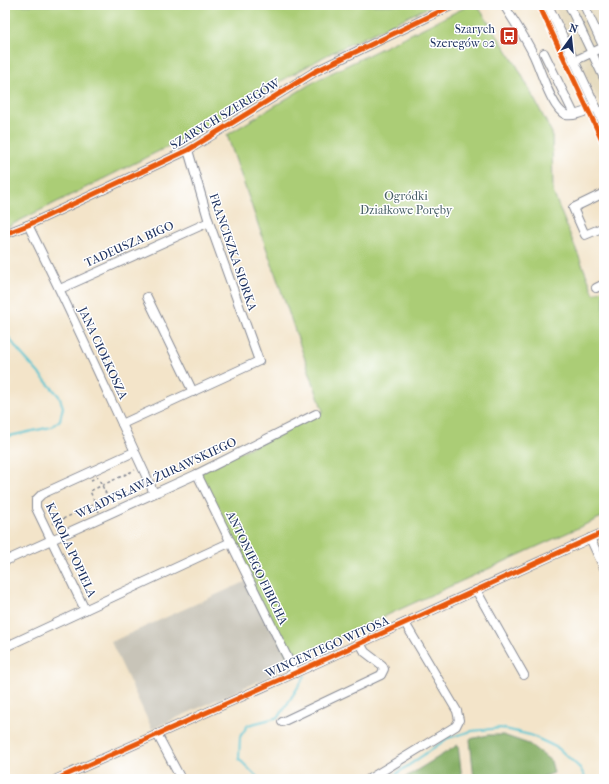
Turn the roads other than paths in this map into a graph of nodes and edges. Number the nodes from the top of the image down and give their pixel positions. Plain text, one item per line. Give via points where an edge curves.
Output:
1 (453, 5) edge
2 (504, 5) edge
3 (548, 5) edge
4 (569, 5) edge
5 (584, 5) edge
6 (604, 47) edge
7 (591, 52) junction
8 (544, 53) dead end
9 (574, 60) junction
10 (604, 78) edge
11 (596, 107) junction
12 (574, 114) junction
13 (604, 124) edge
14 (188, 150) junction
15 (604, 193) edge
16 (209, 222) junction
17 (28, 225) junction
18 (604, 227) edge
19 (5, 234) edge
20 (604, 284) edge
21 (596, 288) dead end
22 (60, 289) junction
23 (147, 297) dead end
24 (193, 392) junction
25 (316, 414) dead end
26 (122, 424) junction
27 (134, 452) junction
28 (197, 474) junction
29 (154, 493) junction
30 (604, 532) edge
31 (590, 538) junction
32 (50, 540) junction
33 (231, 542) junction
34 (5, 561) edge
35 (604, 568) edge
36 (476, 590) junction
37 (85, 610) junction
38 (405, 623) junction
39 (360, 643) junction
40 (5, 647) edge
41 (295, 673) junction
42 (524, 675) dead end
43 (282, 722) dead end
44 (157, 734) junction
45 (57, 779) edge
46 (180, 779) edge
47 (369, 779) edge

1 - 14 street, SZARYCH SZEREGÓW via 316,71
2 - 12 street via 534,55 560,110 566,115
3 - 9 street
4 - 7 street
5 - 6 street
6 - 7 street
7 - 9 street
7 - 10 street
8 - 12 street
9 - 11 street
11 - 12 street
11 - 13 street
14 - 16 street, FRANCISZKA SIORKA
14 - 17 street, SZARYCH SZEREGÓW
15 - 18 street via 573,208 585,235
16 - 22 street, TADEUSZA BIGO
16 - 24 street, FRANCISZKA SIORKA via 259,361
17 - 19 street, SZARYCH SZEREGÓW
17 - 22 street, JANA CIOŁKOSZA
20 - 21 street
22 - 26 street, JANA CIOŁKOSZA
23 - 24 street
24 - 26 street
25 - 28 street, WŁADYSŁAWA ŻURAWSKIEGO
26 - 27 street, JANA CIOŁKOSZA
27 - 29 street, JANA CIOŁKOSZA
27 - 32 street, KAROLA POPIELA via 42,494 36,500 36,508
28 - 29 street, WŁADYSŁAWA ŻURAWSKIEGO
28 - 33 street, ANTONIEGO FIBICHA
29 - 32 street, WŁADYSŁAWA ŻURAWSKIEGO
30 - 31 street, WINCENTEGO WITOSA
31 - 35 street
31 - 36 street, WINCENTEGO WITOSA
32 - 34 street, WŁADYSŁAWA ŻURAWSKIEGO
32 - 37 street, KAROLA POPIELA
33 - 37 street
33 - 41 street, ANTONIEGO FIBICHA
36 - 38 street, WINCENTEGO WITOSA
36 - 42 street
37 - 40 street
38 - 39 street, WINCENTEGO WITOSA
38 - 47 street via 457,712 459,720 456,726
39 - 41 street, WINCENTEGO WITOSA
39 - 43 street via 365,652 382,665 384,669 381,675
41 - 44 street, WINCENTEGO WITOSA
44 - 45 street, WINCENTEGO WITOSA
44 - 46 street

